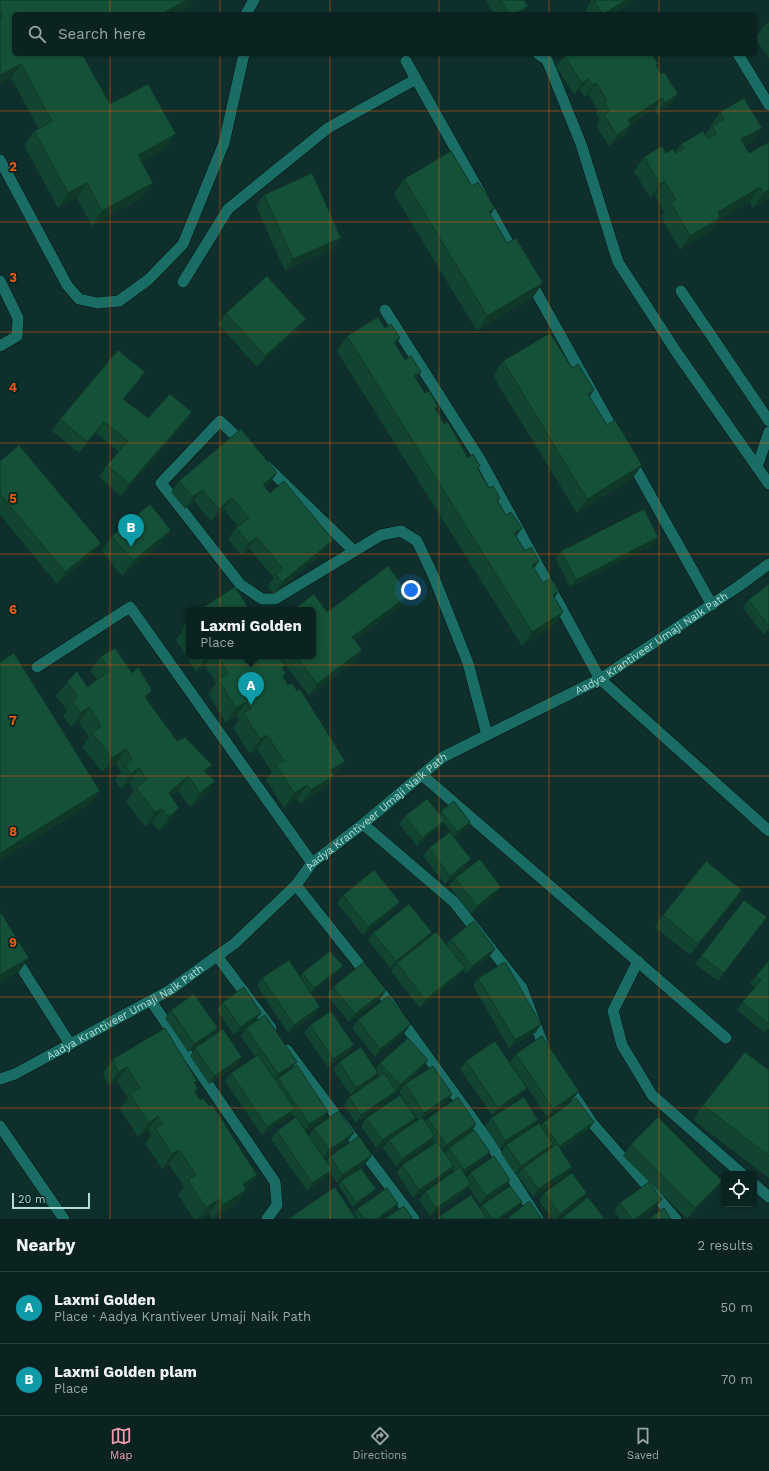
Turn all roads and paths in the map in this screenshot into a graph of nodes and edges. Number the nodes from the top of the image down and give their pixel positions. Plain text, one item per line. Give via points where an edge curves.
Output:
1 (254, 0) edge
2 (247, 12) edge
3 (244, 56) edge
4 (541, 56) edge
5 (739, 56) edge
6 (406, 61) dead end
7 (416, 79) junction
8 (769, 105) edge
9 (0, 160) edge
10 (0, 281) edge
11 (183, 282) dead end
12 (681, 291) dead end
13 (385, 310) dead end
14 (0, 346) edge
15 (769, 421) edge
16 (769, 432) edge
17 (757, 467) junction
18 (769, 484) edge
19 (354, 551) junction
20 (769, 564) edge
21 (712, 604) junction
22 (37, 667) dead end
23 (600, 679) junction
24 (487, 735) junction
25 (422, 775) junction
26 (363, 824) junction
27 (769, 831) edge
28 (312, 863) junction
29 (296, 885) junction
30 (0, 934) edge
31 (217, 956) junction
32 (638, 961) junction
33 (151, 1001) junction
34 (726, 1038) dead end
35 (70, 1044) junction
36 (552, 1062) edge
37 (560, 1074) edge
38 (0, 1079) edge
39 (0, 1126) edge
40 (739, 1171) edge
41 (757, 1187) edge
42 (769, 1197) edge
43 (64, 1219) edge
44 (267, 1219) edge
45 (414, 1219) edge
46 (538, 1219) edge
47 (676, 1219) edge

1 - 2 street
3 - 9 street via 224,143 183,244 149,279 119,301 97,303 79,299 67,286
4 - 17 street via 547,60 580,144 618,262 677,353
5 - 8 street
6 - 7 street
7 - 11 street via 328,128 228,209
7 - 21 street
10 - 14 street via 18,318 17,336
12 - 15 street
13 - 23 street via 481,461
16 - 17 street
17 - 18 street
19 - 19 street via 275,599 262,599 240,584 161,483 220,421
19 - 24 street via 381,535 401,531 417,541 468,662
20 - 21 street, Aadya Krantiveer Umaji Naik Path
21 - 23 street, Aadya Krantiveer Umaji Naik Path
22 - 28 street via 130,607
23 - 24 street, Aadya Krantiveer Umaji Naik Path
23 - 27 street
24 - 25 street, Aadya Krantiveer Umaji Naik Path via 443,757
25 - 26 street, Aadya Krantiveer Umaji Naik Path
25 - 32 street
26 - 28 street, Aadya Krantiveer Umaji Naik Path
26 - 36 street via 459,908 522,988
28 - 29 street, Aadya Krantiveer Umaji Naik Path
29 - 31 street, Aadya Krantiveer Umaji Naik Path via 234,944
29 - 46 street via 381,992 487,1138
30 - 35 street
31 - 33 street, Aadya Krantiveer Umaji Naik Path
31 - 45 street
32 - 34 street
32 - 40 street via 613,1011 622,1044 652,1095
33 - 35 street, Aadya Krantiveer Umaji Naik Path
33 - 44 street via 275,1182 277,1205
35 - 38 street, Aadya Krantiveer Umaji Naik Path
37 - 47 street via 592,1123
39 - 43 street
41 - 42 street

